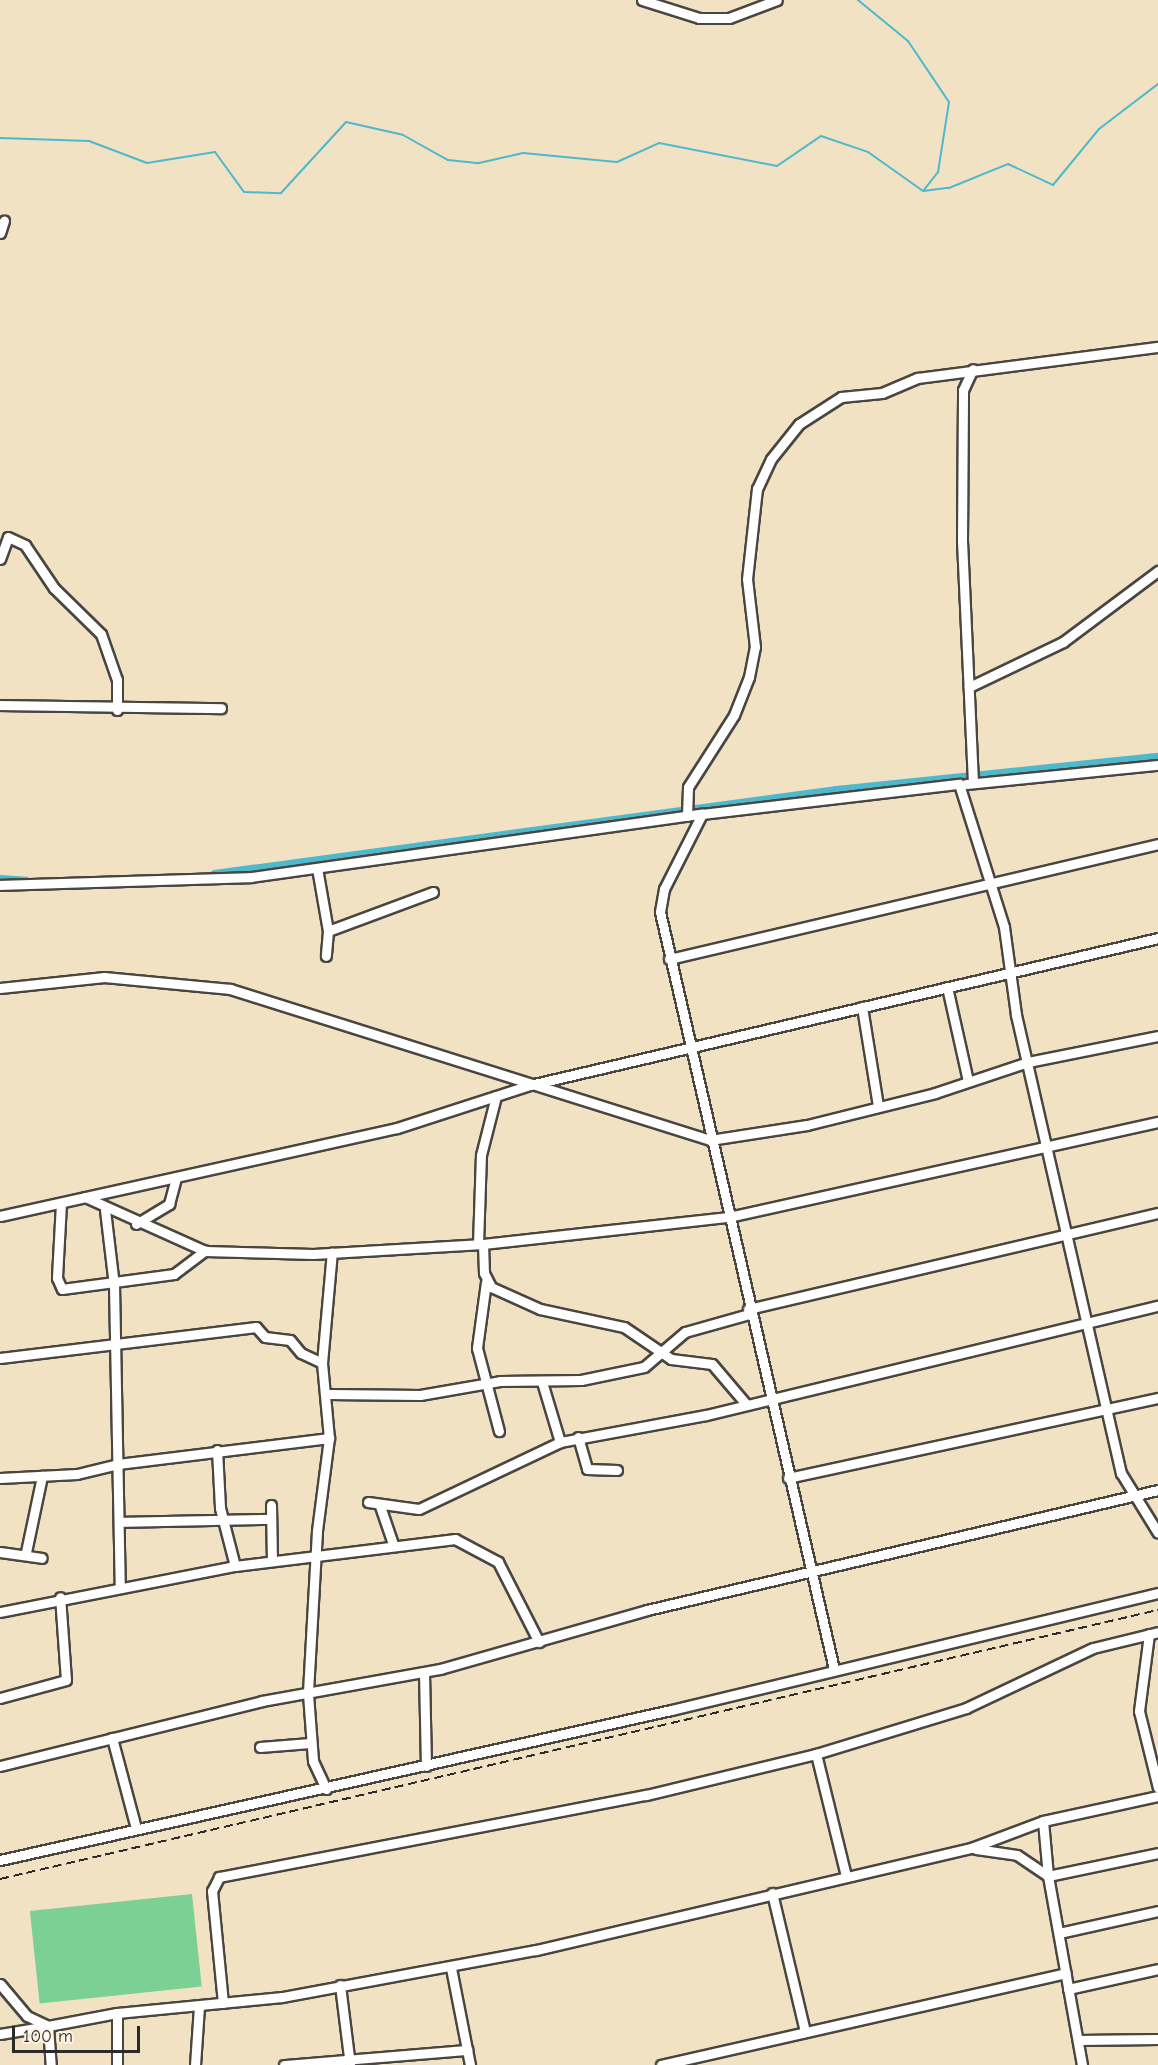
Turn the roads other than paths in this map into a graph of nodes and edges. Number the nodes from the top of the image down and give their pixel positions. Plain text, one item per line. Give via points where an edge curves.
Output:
1 (642, 0) edge
2 (777, 0) edge
3 (4, 221) dead end
4 (0, 233) edge
5 (1158, 347) edge
6 (973, 369) junction
7 (0, 559) edge
8 (1158, 571) edge
9 (969, 687) junction
10 (0, 705) edge
11 (221, 708) dead end
12 (117, 710) junction
13 (1158, 765) edge
14 (972, 783) junction
15 (959, 784) junction
16 (702, 814) junction
17 (687, 816) junction
18 (1158, 844) edge
19 (317, 868) junction
20 (994, 884) junction
21 (0, 885) edge
22 (433, 892) dead end
23 (328, 932) junction
24 (1158, 938) edge
25 (326, 956) dead end
26 (669, 958) junction
27 (1013, 970) junction
28 (947, 987) junction
29 (0, 988) edge
30 (862, 1007) junction
31 (1158, 1036) edge
32 (688, 1048) junction
33 (1028, 1062) junction
34 (968, 1081) junction
35 (530, 1085) junction
36 (496, 1096) junction
37 (878, 1106) junction
38 (1158, 1122) edge
39 (710, 1140) junction
40 (1048, 1149) junction
41 (176, 1178) junction
42 (85, 1197) junction
43 (61, 1203) junction
44 (105, 1210) junction
45 (1158, 1214) edge
46 (0, 1216) edge
47 (729, 1217) junction
48 (136, 1224) junction
49 (1064, 1232) junction
50 (480, 1244) junction
51 (205, 1251) junction
52 (332, 1252) junction
53 (486, 1282) junction
54 (114, 1285) junction
55 (1158, 1306) edge
56 (749, 1311) junction
57 (1086, 1324) junction
58 (115, 1344) junction
59 (662, 1352) junction
60 (0, 1358) edge
61 (322, 1363) junction
62 (542, 1382) junction
63 (486, 1384) junction
64 (328, 1394) junction
65 (1158, 1398) edge
66 (768, 1400) junction
67 (746, 1404) junction
68 (1106, 1411) junction
69 (499, 1431) dead end
70 (578, 1437) junction
71 (329, 1438) junction
72 (560, 1442) junction
73 (217, 1450) junction
74 (118, 1464) junction
75 (617, 1470) dead end
76 (42, 1476) junction
77 (0, 1478) edge
78 (788, 1478) junction
79 (1158, 1490) edge
80 (1132, 1496) junction
81 (368, 1502) dead end
82 (271, 1505) dead end
83 (380, 1506) junction
84 (223, 1519) junction
85 (269, 1519) junction
86 (120, 1522) junction
87 (1158, 1533) edge
88 (393, 1544) junction
89 (0, 1552) edge
90 (26, 1552) junction
91 (316, 1554) junction
92 (42, 1558) dead end
93 (272, 1560) junction
94 (235, 1566) junction
95 (808, 1570) junction
96 (120, 1585) junction
97 (1158, 1593) edge
98 (60, 1597) junction
99 (0, 1612) edge
100 (1154, 1633) edge
101 (539, 1642) junction
102 (834, 1669) junction
103 (424, 1672) junction
104 (308, 1694) junction
105 (0, 1698) edge
106 (112, 1737) junction
107 (310, 1743) junction
108 (260, 1747) dead end
109 (816, 1754) junction
110 (0, 1766) edge
111 (426, 1766) junction
112 (1158, 1788) edge
113 (326, 1789) junction
114 (1158, 1796) edge
115 (1043, 1821) junction
116 (136, 1828) junction
117 (971, 1848) junction
118 (1158, 1853) edge
119 (0, 1860) edge
120 (846, 1876) junction
121 (1048, 1876) junction
122 (772, 1893) junction
123 (1158, 1911) edge
124 (1059, 1933) junction
125 (451, 1968) junction
126 (1158, 1969) edge
127 (1066, 1973) junction
128 (0, 1984) edge
129 (340, 1985) junction
130 (1068, 1989) junction
131 (223, 2003) junction
132 (199, 2006) junction
133 (117, 2013) junction
134 (48, 2026) junction
135 (805, 2032) junction
136 (0, 2034) edge
137 (1158, 2039) edge
138 (1078, 2040) junction
139 (467, 2050) junction
140 (350, 2061) edge
141 (51, 2065) edge
142 (117, 2065) edge
143 (195, 2065) edge
144 (284, 2065) edge
145 (470, 2065) edge
146 (661, 2065) edge
147 (1082, 2065) edge

1 - 2 street via 699,18 729,18
3 - 4 street
5 - 6 street
6 - 9 street via 963,390 962,578
6 - 17 street via 918,378 882,393 841,397 804,419 771,459 754,500 757,519 747,579 755,647 749,677 734,715 688,787
7 - 12 street via 8,537 25,545 54,588 101,634 117,680
8 - 9 street via 1063,642
9 - 14 street
10 - 12 street
11 - 12 street
13 - 14 street
14 - 15 street
15 - 16 street
15 - 20 street
16 - 17 street
16 - 26 street via 659,902
17 - 19 street
18 - 20 street
19 - 21 street via 196,881
19 - 23 street
20 - 26 street
20 - 27 street
22 - 23 street
23 - 25 street
24 - 27 street
26 - 32 street
27 - 28 street
27 - 33 street
28 - 30 street
28 - 34 street
29 - 35 street via 71,977 200,984 326,1017
30 - 32 street
30 - 37 street
31 - 33 street
32 - 35 street
32 - 39 street
33 - 34 street
33 - 40 street
34 - 37 street
35 - 36 street
35 - 39 street
36 - 41 street via 397,1128
36 - 50 street via 481,1155
37 - 39 street via 767,1134
38 - 40 street
39 - 47 street
40 - 47 street
40 - 49 street
41 - 42 street
41 - 48 street via 169,1204
42 - 43 street
42 - 44 street
43 - 46 street
43 - 54 street via 59,1287
44 - 48 street
44 - 54 street
45 - 49 street
47 - 50 street
47 - 56 street
48 - 51 street
49 - 56 street
49 - 57 street
50 - 52 street
50 - 53 street
51 - 52 street
51 - 54 street via 174,1274
52 - 61 street
53 - 59 street via 540,1309 624,1327
53 - 63 street via 477,1348
54 - 58 street
55 - 57 street
56 - 59 street via 685,1332
56 - 66 street
57 - 66 street via 995,1341
57 - 68 street
58 - 60 street
58 - 61 street via 256,1327 265,1337 290,1340 301,1353
58 - 74 street
59 - 62 street via 636,1370
59 - 67 street via 671,1359 712,1364
61 - 64 street
62 - 63 street
62 - 72 street
63 - 64 street via 420,1395
63 - 69 street
64 - 71 street
65 - 68 street
66 - 67 street
66 - 78 street
67 - 70 street
68 - 78 street
68 - 80 street
70 - 72 street
70 - 75 street via 587,1469
71 - 73 street
71 - 91 street
72 - 83 street via 419,1509
73 - 74 street
73 - 84 street
74 - 76 street
74 - 86 street
76 - 77 street
76 - 90 street
78 - 95 street
79 - 80 street
80 - 87 street
80 - 95 street
81 - 83 street
82 - 85 street
83 - 88 street
84 - 85 street
84 - 86 street
84 - 94 street
85 - 93 street
86 - 96 street
88 - 91 street
88 - 101 street via 454,1539 492,1556
89 - 90 street
90 - 92 street
91 - 93 street
91 - 104 street
93 - 94 street
94 - 96 street
95 - 101 street
95 - 102 street
96 - 98 street
97 - 102 street
98 - 99 street
98 - 105 street via 66,1680
100 - 109 street via 1093,1648 930,1721
100 - 112 street via 1139,1712
101 - 103 street
102 - 111 street
103 - 104 street
103 - 111 street
104 - 106 street
104 - 107 street
106 - 110 street
106 - 116 street
107 - 108 street
107 - 113 street
109 - 120 street
109 - 131 street via 646,1795 219,1878 212,1891
111 - 113 street
113 - 116 street
114 - 115 street
115 - 117 street
115 - 121 street
116 - 119 street
117 - 120 street
117 - 121 street via 1017,1855
118 - 121 street
120 - 122 street
121 - 124 street
122 - 125 street
122 - 135 street
123 - 124 street
124 - 127 street
125 - 129 street
125 - 139 street
126 - 130 street
127 - 130 street
127 - 135 street
128 - 134 street via 27,2016
129 - 131 street
129 - 140 street
130 - 138 street
131 - 132 street
132 - 133 street
132 - 143 street
133 - 134 street
133 - 142 street
134 - 136 street
134 - 141 street
135 - 146 street
137 - 138 street
138 - 147 street
139 - 140 street
139 - 145 street
140 - 144 street

